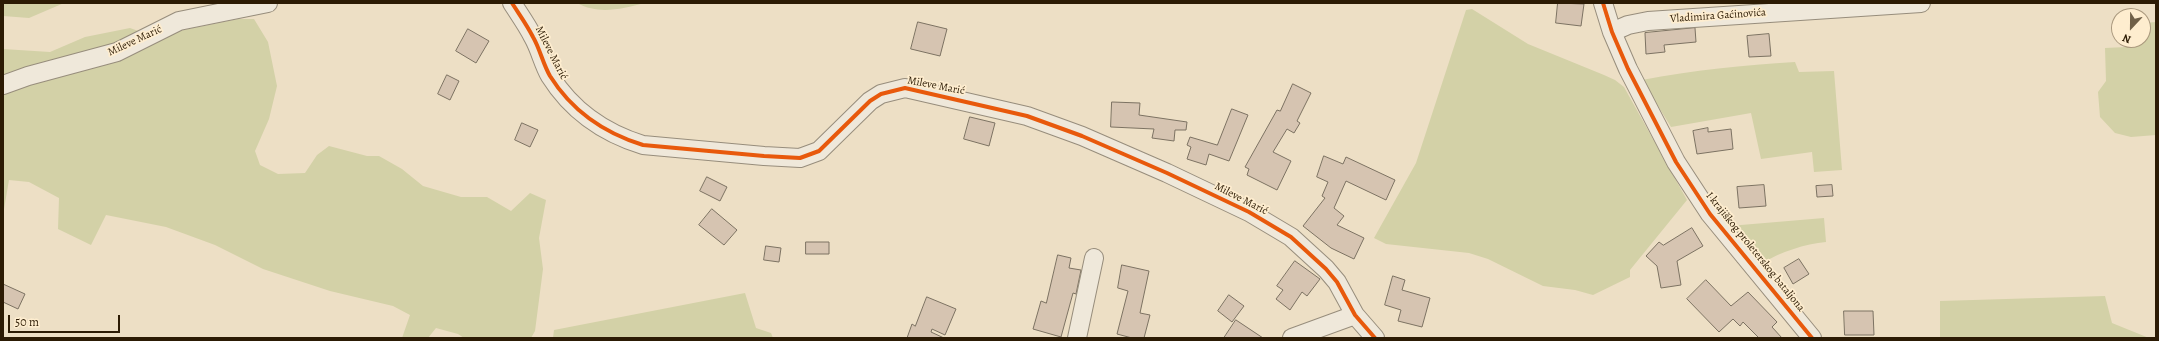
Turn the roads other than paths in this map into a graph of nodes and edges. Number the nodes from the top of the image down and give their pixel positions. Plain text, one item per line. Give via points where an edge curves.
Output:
1 (268, 3) edge
2 (512, 3) edge
3 (1603, 3) edge
4 (1921, 3) edge
5 (1612, 32) junction
6 (3, 85) edge
7 (1094, 258) dead end
8 (1355, 315) junction
9 (1077, 338) edge
10 (1292, 338) edge
11 (1375, 338) edge
12 (1812, 338) edge

1 - 6 street, Mileve Marić via 179,21 117,52
2 - 8 street, Mileve Marić via 533,36 549,74 561,91 577,109 625,139 644,145 800,158 819,151 870,101 882,94 905,88 945,96 1026,116 1082,136 1249,212 1291,237 1311,254 1337,282
3 - 5 street, I krajiškog proleterskog bataljona
4 - 5 street, Vladimira Gaćinovića via 1648,21 1628,25
5 - 12 street, I krajiškog proleterskog bataljona via 1647,108 1710,214
7 - 9 street
8 - 10 street
8 - 11 street, Mileve Marić

